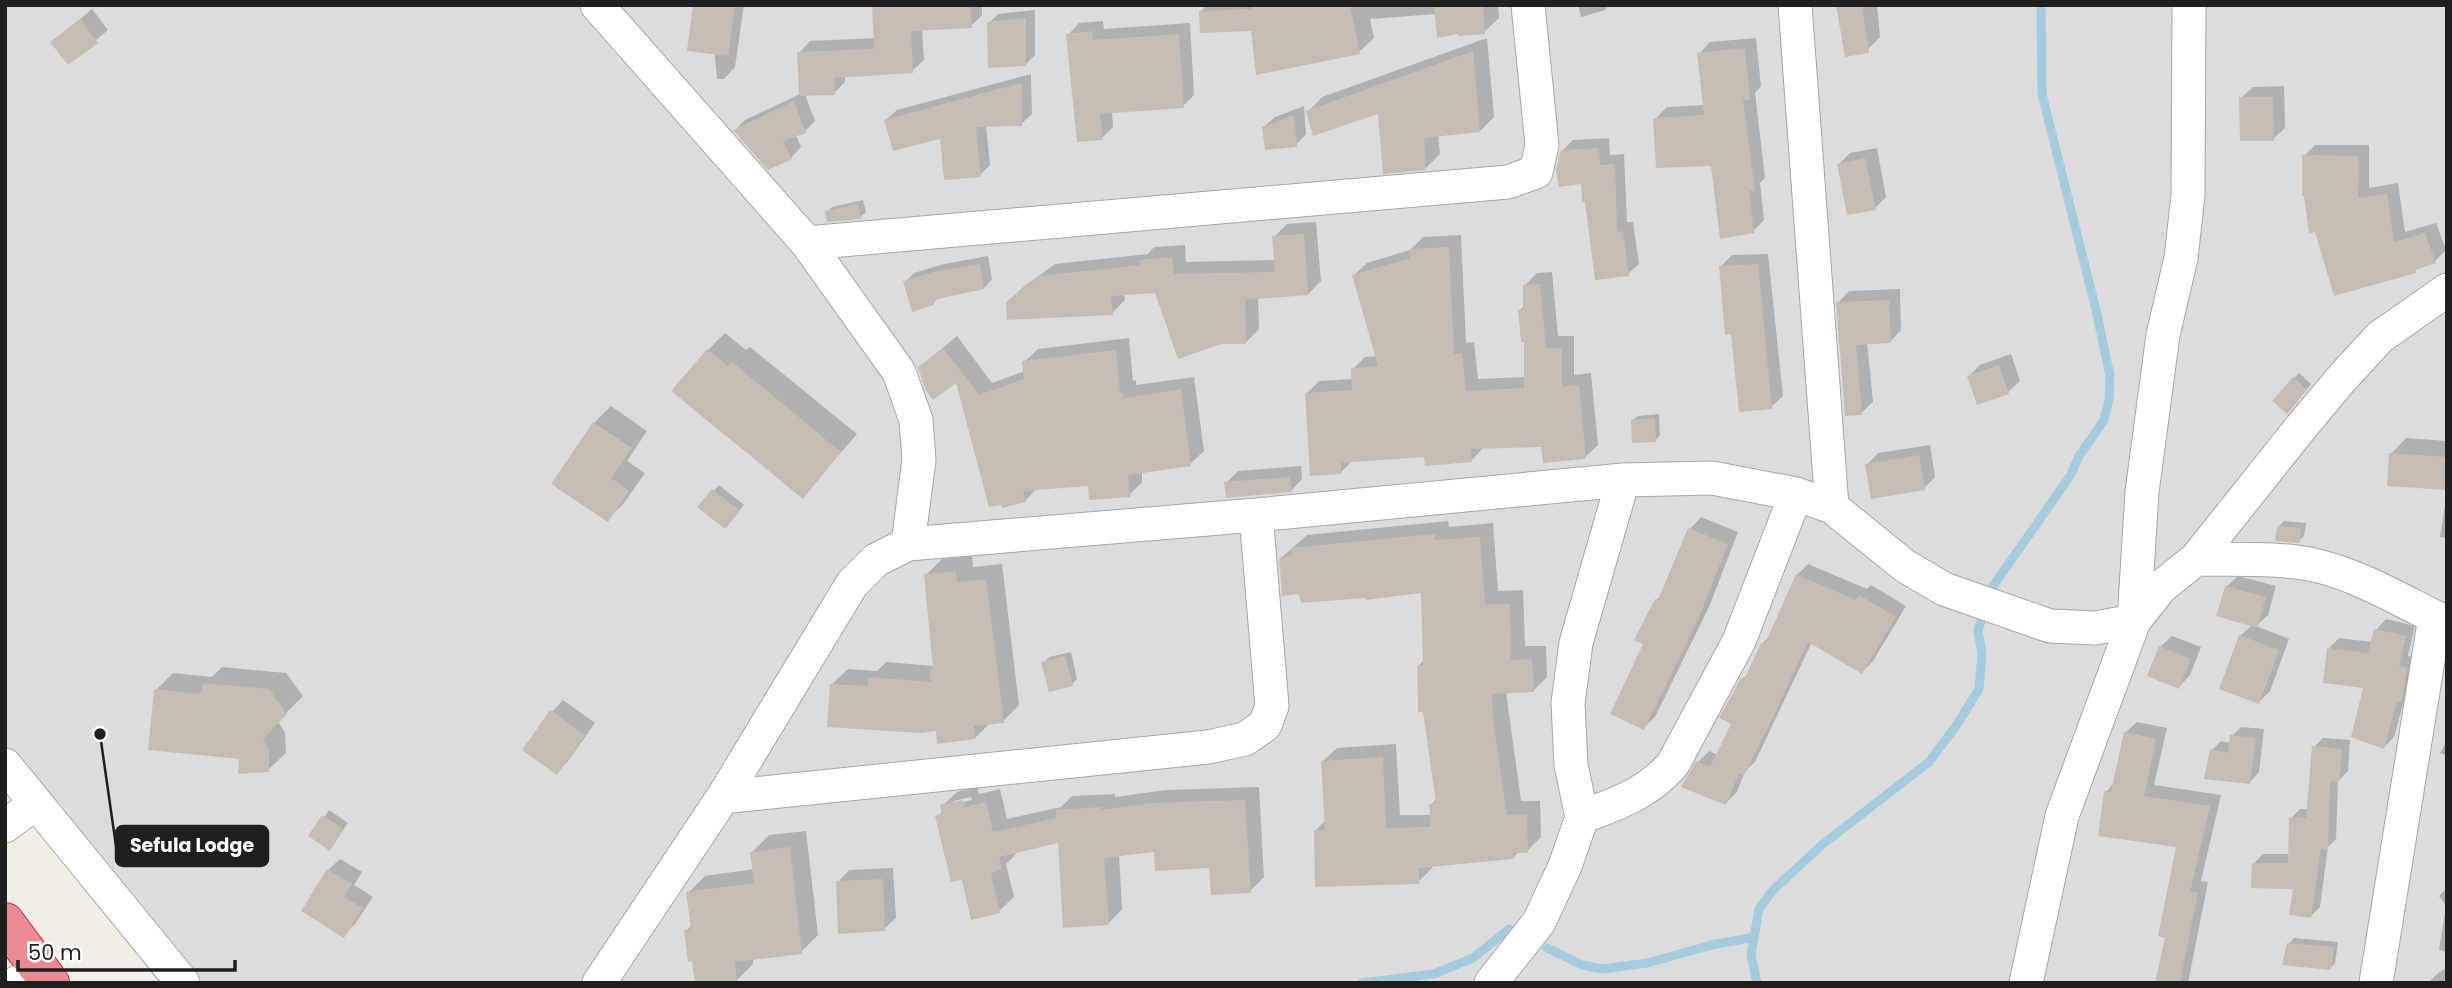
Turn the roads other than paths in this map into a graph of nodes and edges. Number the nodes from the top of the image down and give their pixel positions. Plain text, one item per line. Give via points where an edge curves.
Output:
1 (597, 5) edge
2 (1528, 5) edge
3 (1796, 5) edge
4 (2189, 5) edge
5 (807, 243) junction
6 (2447, 290) edge
7 (1623, 480) junction
8 (1796, 494) junction
9 (1832, 507) junction
10 (1256, 515) junction
11 (908, 544) junction
12 (2196, 559) junction
13 (2441, 620) edge
14 (2134, 621) junction
15 (5, 765) edge
16 (723, 797) junction
17 (36, 803) junction
18 (1582, 817) junction
19 (5, 826) edge
20 (5, 922) edge
21 (35, 979) edge
22 (183, 983) edge
23 (600, 983) edge
24 (1491, 983) edge
25 (2026, 983) edge
26 (2376, 983) edge

1 - 5 street
2 - 5 street via 1542,145 1536,172 1508,182
3 - 9 street
4 - 14 street via 2188,195 2142,492
5 - 11 street via 899,372 915,420 919,460
6 - 12 street via 2380,337
7 - 8 street via 1712,478
7 - 10 street
7 - 18 street via 1576,643 1568,703 1571,765
8 - 9 street
8 - 18 street via 1739,640 1673,764 1637,795
9 - 14 street via 1905,566 1944,589 2050,626 2095,628
10 - 11 street
10 - 16 street via 1272,706 1265,725 1245,739 1208,747
11 - 16 street via 876,560 852,584
12 - 13 street via 2313,565 2368,582
12 - 14 street via 2161,587
13 - 26 street
14 - 25 street via 2062,816
15 - 17 street
16 - 23 street
17 - 19 street
17 - 22 street
18 - 24 street via 1566,866 1539,922
20 - 21 highway

